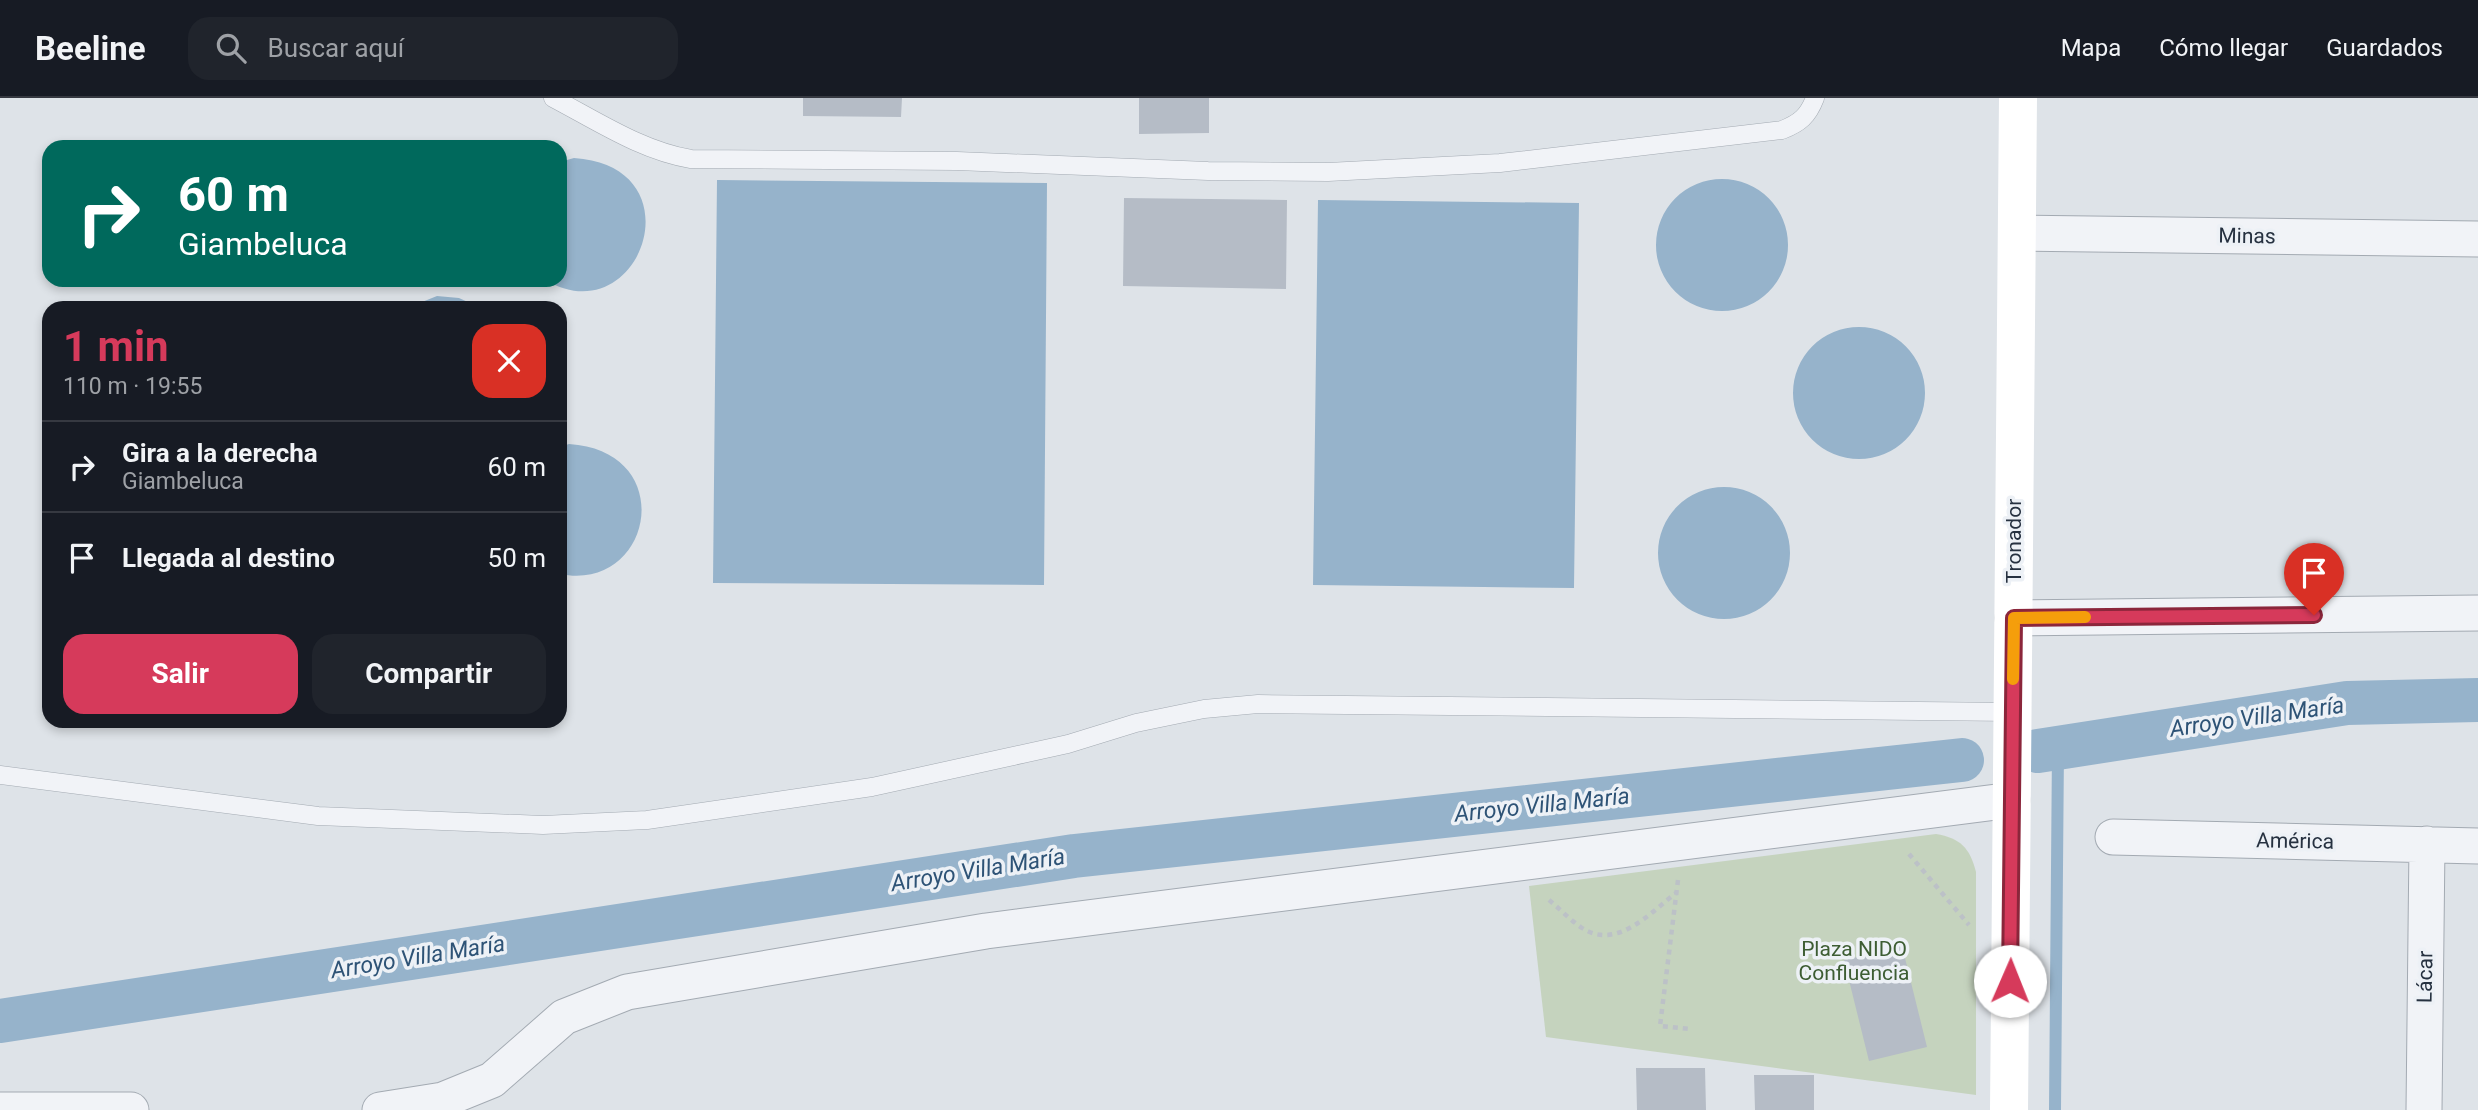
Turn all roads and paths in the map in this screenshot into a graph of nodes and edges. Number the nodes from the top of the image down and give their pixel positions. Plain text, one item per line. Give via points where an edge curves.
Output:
1 (554, 98) edge
2 (1815, 98) edge
3 (2018, 98) edge
4 (2017, 233) junction
5 (2478, 239) edge
6 (2478, 613) edge
7 (2014, 618) junction
8 (2013, 712) junction
9 (0, 775) edge
10 (2012, 800) junction
11 (2113, 837) dead end
12 (2427, 844) junction
13 (2478, 846) edge
14 (1904, 848) dead end
15 (1665, 878) dead end
16 (1677, 892) junction
17 (1540, 893) dead end
18 (1969, 939) dead end
19 (1690, 1029) dead end
20 (0, 1110) edge
21 (131, 1110) edge
22 (380, 1110) edge
23 (2009, 1110) edge
24 (2424, 1110) edge

1 - 2 lane via 651,148 691,159 1328,172 1500,163 1782,130 1799,123
3 - 4 main road, Tronador
4 - 5 street, Minas
4 - 7 main road, Tronador
6 - 7 street
7 - 8 main road, Tronador
8 - 9 lane via 1258,704 1136,723 1068,744 860,789 647,820 544,825 318,816
8 - 10 main road, Tronador
10 - 22 street via 986,931 627,992 564,1017 492,1080 443,1100
10 - 23 main road, Tronador
11 - 12 street, América
12 - 13 street, América
12 - 24 street, Lácar
14 - 18 path via 1969,926
15 - 16 path via 1678,876
16 - 17 path via 1633,926 1606,935 1583,928
16 - 19 path via 1660,1026
20 - 21 street

